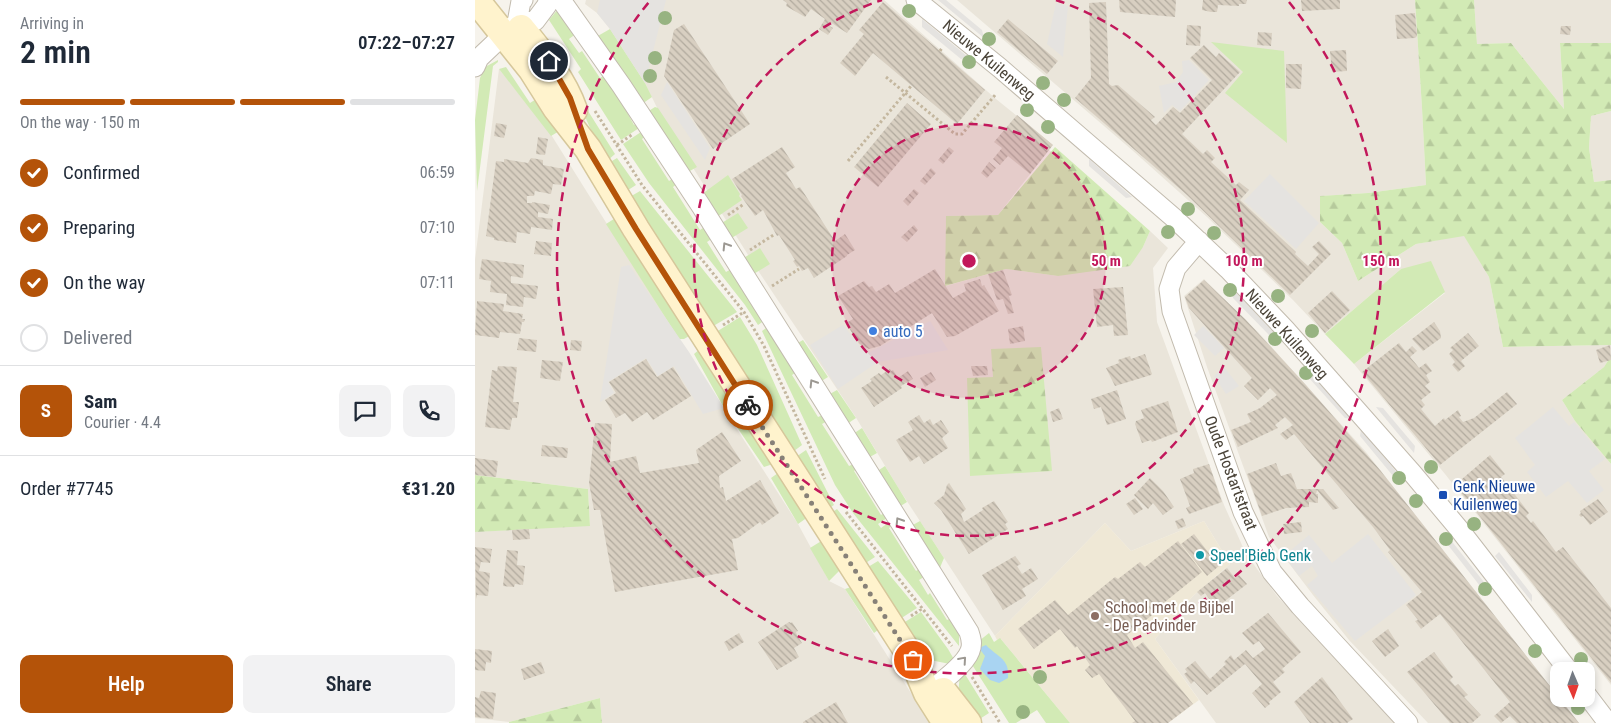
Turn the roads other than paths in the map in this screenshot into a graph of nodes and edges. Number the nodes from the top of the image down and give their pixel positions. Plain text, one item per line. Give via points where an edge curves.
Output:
1 (476, 0) edge
2 (497, 0) edge
3 (548, 0) edge
4 (561, 0) edge
5 (916, 0) edge
6 (519, 19) edge
7 (475, 67) edge
8 (1199, 241) junction
9 (1562, 662) edge
10 (933, 689) junction
11 (1595, 705) edge
12 (947, 723) edge
13 (968, 723) edge
14 (1409, 723) edge
15 (1609, 723) edge

1 - 6 street
2 - 6 street
3 - 6 street via 547,5
10 -> 4 street via 970,652 969,632 701,206
5 - 8 street, Nieuwe Kuilenweg via 1000,68
6 - 7 street via 479,58
6 - 10 street via 532,70 588,149 636,229
8 - 9 street, Nieuwe Kuilenweg via 1285,329 1413,474
8 - 14 street, Oude Hostartstraat via 1176,268 1169,289 1173,310 1243,512 1272,572
10 - 12 street
10 - 13 street
11 - 15 street

